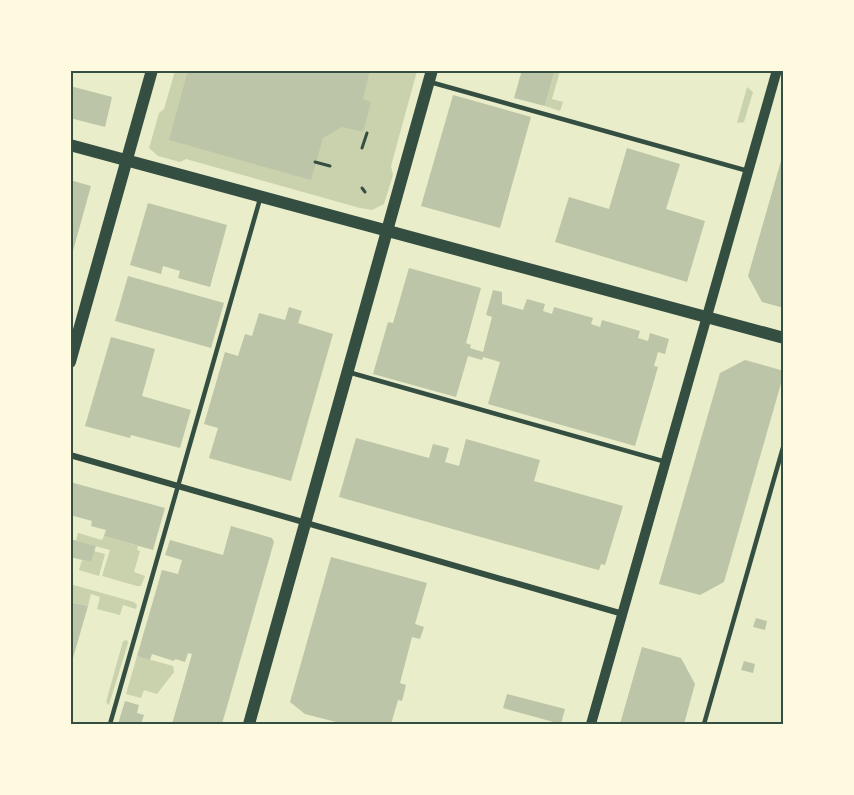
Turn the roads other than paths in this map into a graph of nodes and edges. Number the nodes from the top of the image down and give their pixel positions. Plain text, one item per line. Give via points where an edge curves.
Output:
1 (152, 70) edge
2 (777, 70) edge
3 (431, 76) edge
4 (70, 145) edge
5 (127, 160) junction
6 (748, 171) junction
7 (261, 196) junction
8 (388, 230) junction
9 (706, 316) junction
10 (783, 338) edge
11 (70, 362) edge
12 (348, 372) junction
13 (783, 444) edge
14 (70, 455) edge
15 (666, 462) junction
16 (179, 485) junction
17 (306, 522) junction
18 (624, 614) junction
19 (110, 724) edge
20 (249, 724) edge
21 (591, 724) edge
22 (704, 724) edge

1 - 5 main road
2 - 6 street
3 - 6 lane
3 - 8 main road
4 - 5 main road
5 - 7 main road
5 - 11 main road
6 - 9 street
7 - 8 main road
7 - 16 lane
8 - 9 main road
8 - 12 main road
9 - 10 main road
9 - 15 street
12 - 15 lane
12 - 17 main road
13 - 22 lane
14 - 16 street
15 - 18 street
16 - 17 street
16 - 19 lane
17 - 18 street
17 - 20 main road
18 - 21 street

